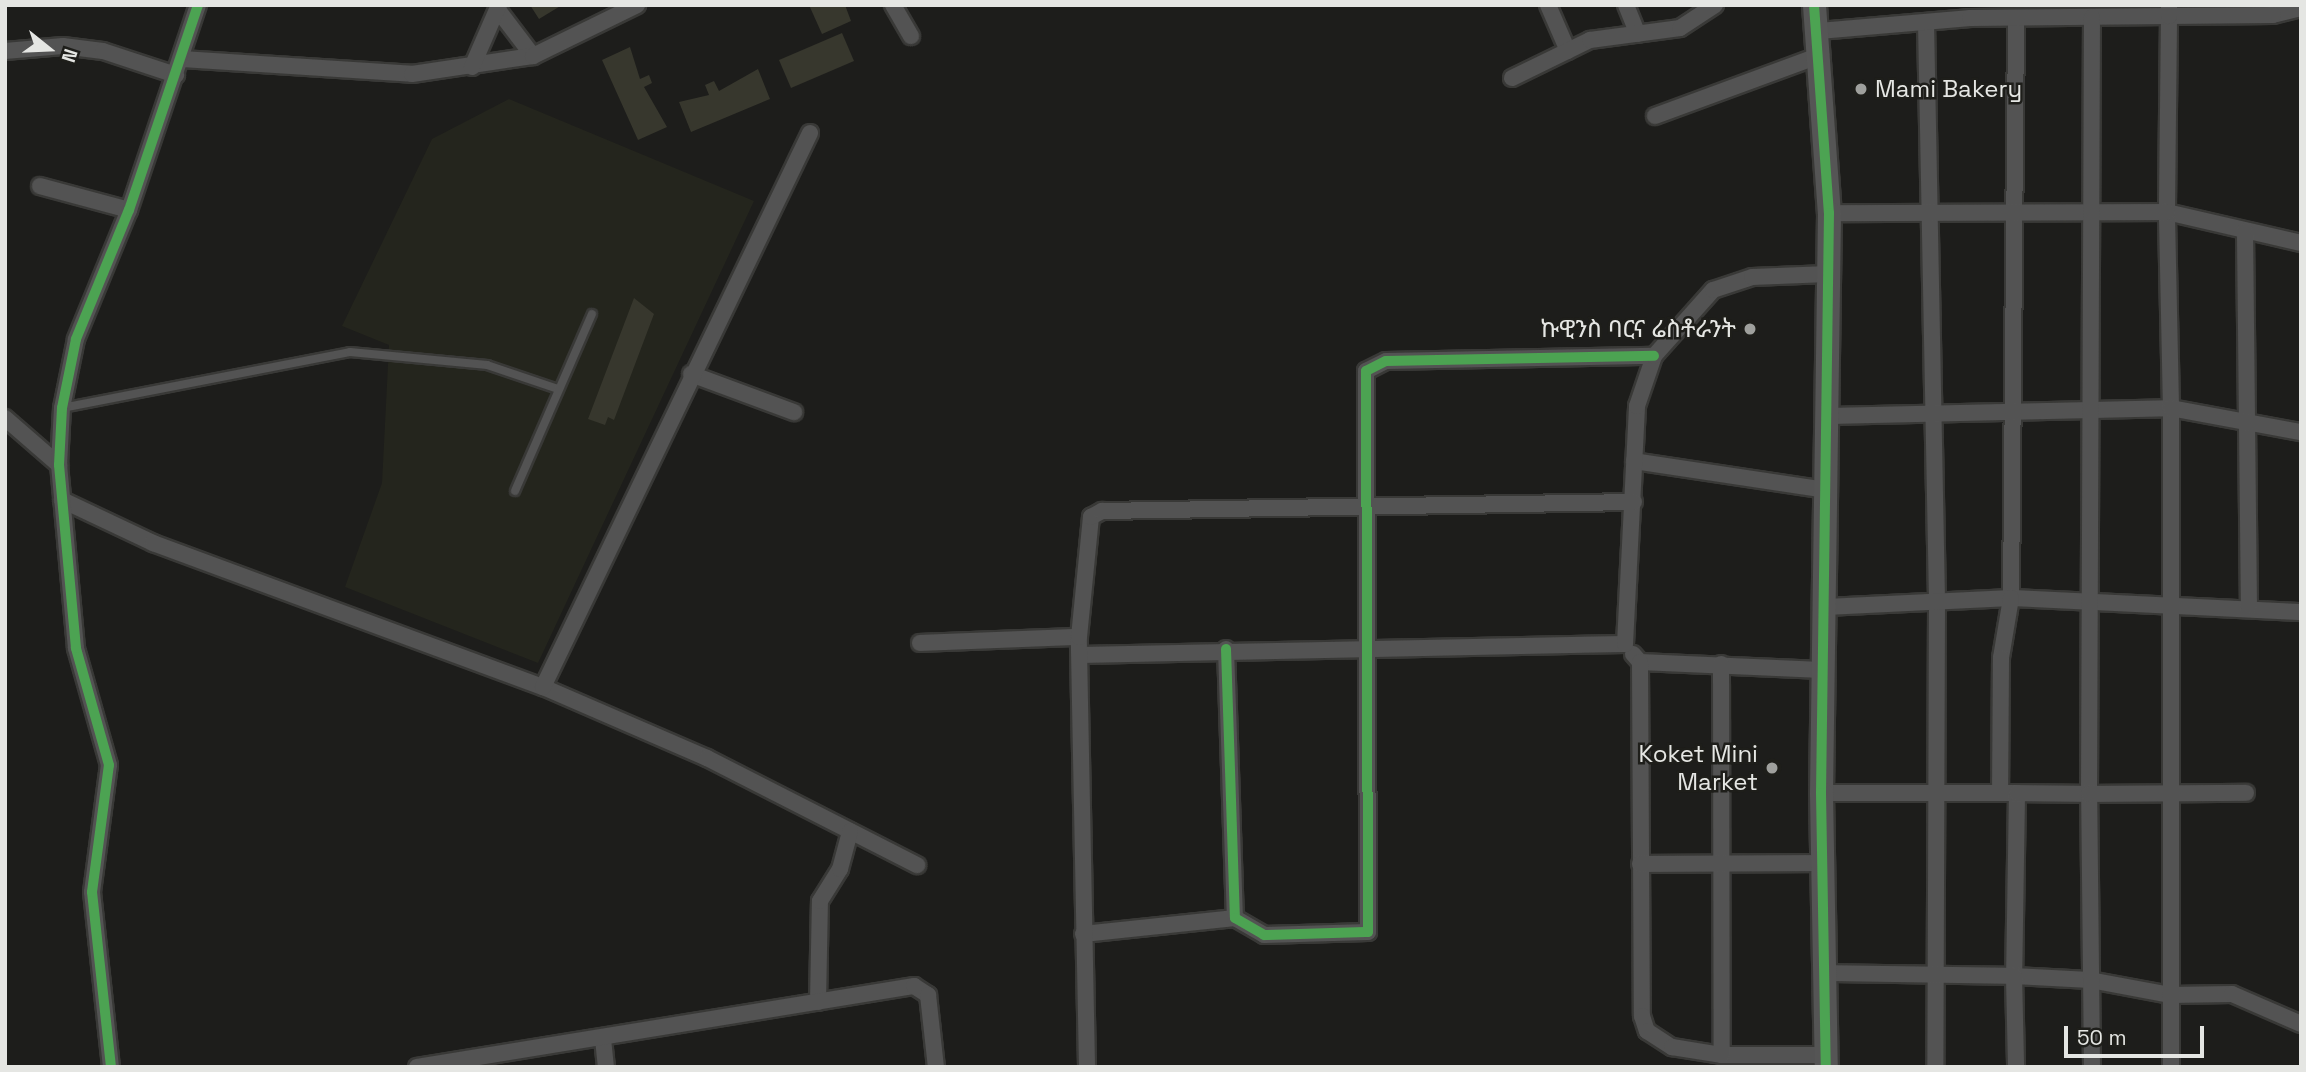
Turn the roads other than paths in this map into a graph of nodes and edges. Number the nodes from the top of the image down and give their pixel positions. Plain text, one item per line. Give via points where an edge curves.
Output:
1 (198, 5) edge
2 (637, 5) edge
3 (893, 5) edge
4 (1548, 5) edge
5 (1626, 5) edge
6 (1715, 5) edge
7 (1814, 5) edge
8 (499, 8) edge
9 (2301, 8) edge
10 (2169, 11) edge
11 (1969, 12) edge
12 (2092, 17) junction
13 (2016, 18) junction
14 (1926, 22) junction
15 (1819, 31) junction
16 (1638, 34) junction
17 (911, 36) dead end
18 (5, 51) edge
19 (1568, 51) junction
20 (1821, 55) junction
21 (533, 56) junction
22 (182, 59) junction
23 (472, 67) junction
24 (176, 75) junction
25 (1512, 78) dead end
26 (1655, 116) dead end
27 (810, 133) dead end
28 (40, 186) dead end
29 (129, 210) junction
30 (2167, 212) junction
31 (1829, 213) junction
32 (1931, 213) junction
33 (2014, 213) junction
34 (2093, 213) junction
35 (2245, 231) junction
36 (2301, 243) edge
37 (1828, 274) junction
38 (592, 314) dead end
39 (1654, 356) junction
40 (691, 374) junction
41 (558, 389) junction
42 (62, 408) junction
43 (2171, 408) junction
44 (2094, 410) junction
45 (794, 412) dead end
46 (2012, 412) junction
47 (1934, 414) junction
48 (1826, 416) junction
49 (5, 418) edge
50 (2250, 422) junction
51 (2301, 432) edge
52 (1634, 461) junction
53 (59, 465) junction
54 (1826, 490) junction
55 (515, 491) dead end
56 (62, 500) junction
57 (1633, 502) junction
58 (1364, 506) junction
59 (2011, 598) junction
60 (2091, 600) junction
61 (1937, 601) junction
62 (2174, 601) junction
63 (2249, 606) junction
64 (1826, 607) junction
65 (2301, 612) edge
66 (1079, 637) junction
67 (920, 643) dead end
68 (1625, 644) junction
69 (1369, 646) junction
70 (1226, 649) junction
71 (1080, 655) junction
72 (1640, 662) junction
73 (1721, 664) junction
74 (1822, 670) junction
75 (543, 687) junction
76 (1937, 790) junction
77 (1821, 793) junction
78 (2000, 793) junction
79 (2017, 793) junction
80 (2246, 793) dead end
81 (2089, 794) junction
82 (2169, 794) junction
83 (850, 831) junction
84 (1822, 863) junction
85 (1640, 864) junction
86 (1718, 864) junction
87 (917, 865) dead end
88 (1235, 918) junction
89 (1083, 934) junction
90 (1824, 972) junction
91 (1932, 974) junction
92 (2014, 976) junction
93 (2090, 980) junction
94 (2170, 995) junction
95 (817, 1002) junction
96 (2301, 1024) edge
97 (603, 1039) junction
98 (1722, 1055) junction
99 (506, 1060) edge
100 (1826, 1061) edge
101 (111, 1067) edge
102 (417, 1067) edge
103 (606, 1067) edge
104 (936, 1067) edge
105 (1087, 1067) edge
106 (1935, 1067) edge
107 (2016, 1067) edge
108 (2092, 1067) edge
109 (2171, 1067) edge

1 - 22 street
2 - 21 street
3 - 17 street
4 - 19 street
5 - 16 street
6 - 16 street via 1680,28
7 - 15 street
8 - 21 street
8 - 23 street
9 - 10 street via 2273,15
10 - 12 street
10 - 30 street
11 - 13 street
11 - 14 street
12 - 13 street
12 - 34 street
13 - 33 street
14 - 15 street
14 - 32 street
15 - 20 street
16 - 19 street via 1601,37
18 - 24 street via 63,46 103,51
19 - 25 street
20 - 26 street
20 - 31 street
21 - 23 street
22 - 23 street via 412,74
22 - 24 street
24 - 29 street
27 - 40 street
28 - 29 street
29 - 42 street via 76,340
30 - 34 street
30 - 35 street
30 - 43 street
31 - 32 street
31 - 37 street
32 - 33 street
32 - 47 street
33 - 34 street
33 - 46 street
34 - 44 street
35 - 36 street
35 - 50 street
37 - 39 street via 1752,277 1713,289
37 - 48 street
38 - 41 lane
39 - 52 street via 1637,406
39 - 58 street via 1373,364 1362,387
40 - 45 street
40 - 75 street
41 - 42 lane via 487,365 350,352
41 - 55 lane
42 - 53 street
43 - 44 street
43 - 50 street
43 - 62 street
44 - 46 street
44 - 60 street
46 - 47 street
46 - 59 street
47 - 48 street
47 - 61 street
48 - 54 street
49 - 53 street
50 - 51 street
50 - 63 street
52 - 54 street
52 - 57 street
53 - 56 street
54 - 64 street
56 - 75 street via 153,543
56 - 101 street via 76,648 109,765 92,892
57 - 58 street
57 - 68 street
58 - 66 street via 1102,511 1091,517 1088,532
58 - 69 street
59 - 60 street
59 - 61 street
59 - 78 street via 2001,658
60 - 62 street
60 - 81 street
61 - 64 street
61 - 76 street
62 - 63 street
62 - 82 street
63 - 65 street
64 - 74 street
66 - 67 street
66 - 71 street
68 - 69 street
68 - 72 street
69 - 70 street
69 - 88 street via 1368,932 1264,936
70 - 71 street
70 - 88 street
71 - 89 street
72 - 73 street
72 - 85 street
73 - 74 street
73 - 86 street
74 - 77 street
75 - 83 street via 707,758
76 - 77 street
76 - 78 street
76 - 91 street
77 - 84 street
78 - 79 street
79 - 81 street
79 - 92 street
80 - 82 street
81 - 82 street
81 - 93 street
82 - 94 street
83 - 87 street
83 - 95 street via 840,869 820,901
84 - 86 street
84 - 90 street
85 - 86 street
85 - 98 street via 1647,1031 1672,1047
86 - 98 street
88 - 89 street
89 - 105 street
90 - 91 street
90 - 100 street
91 - 92 street
91 - 106 street
92 - 93 street
92 - 107 street
93 - 94 street
93 - 108 street
94 - 96 street via 2232,994
94 - 109 street
95 - 97 street
95 - 104 street via 922,987
97 - 99 street
97 - 103 street
98 - 100 street
99 - 102 street

